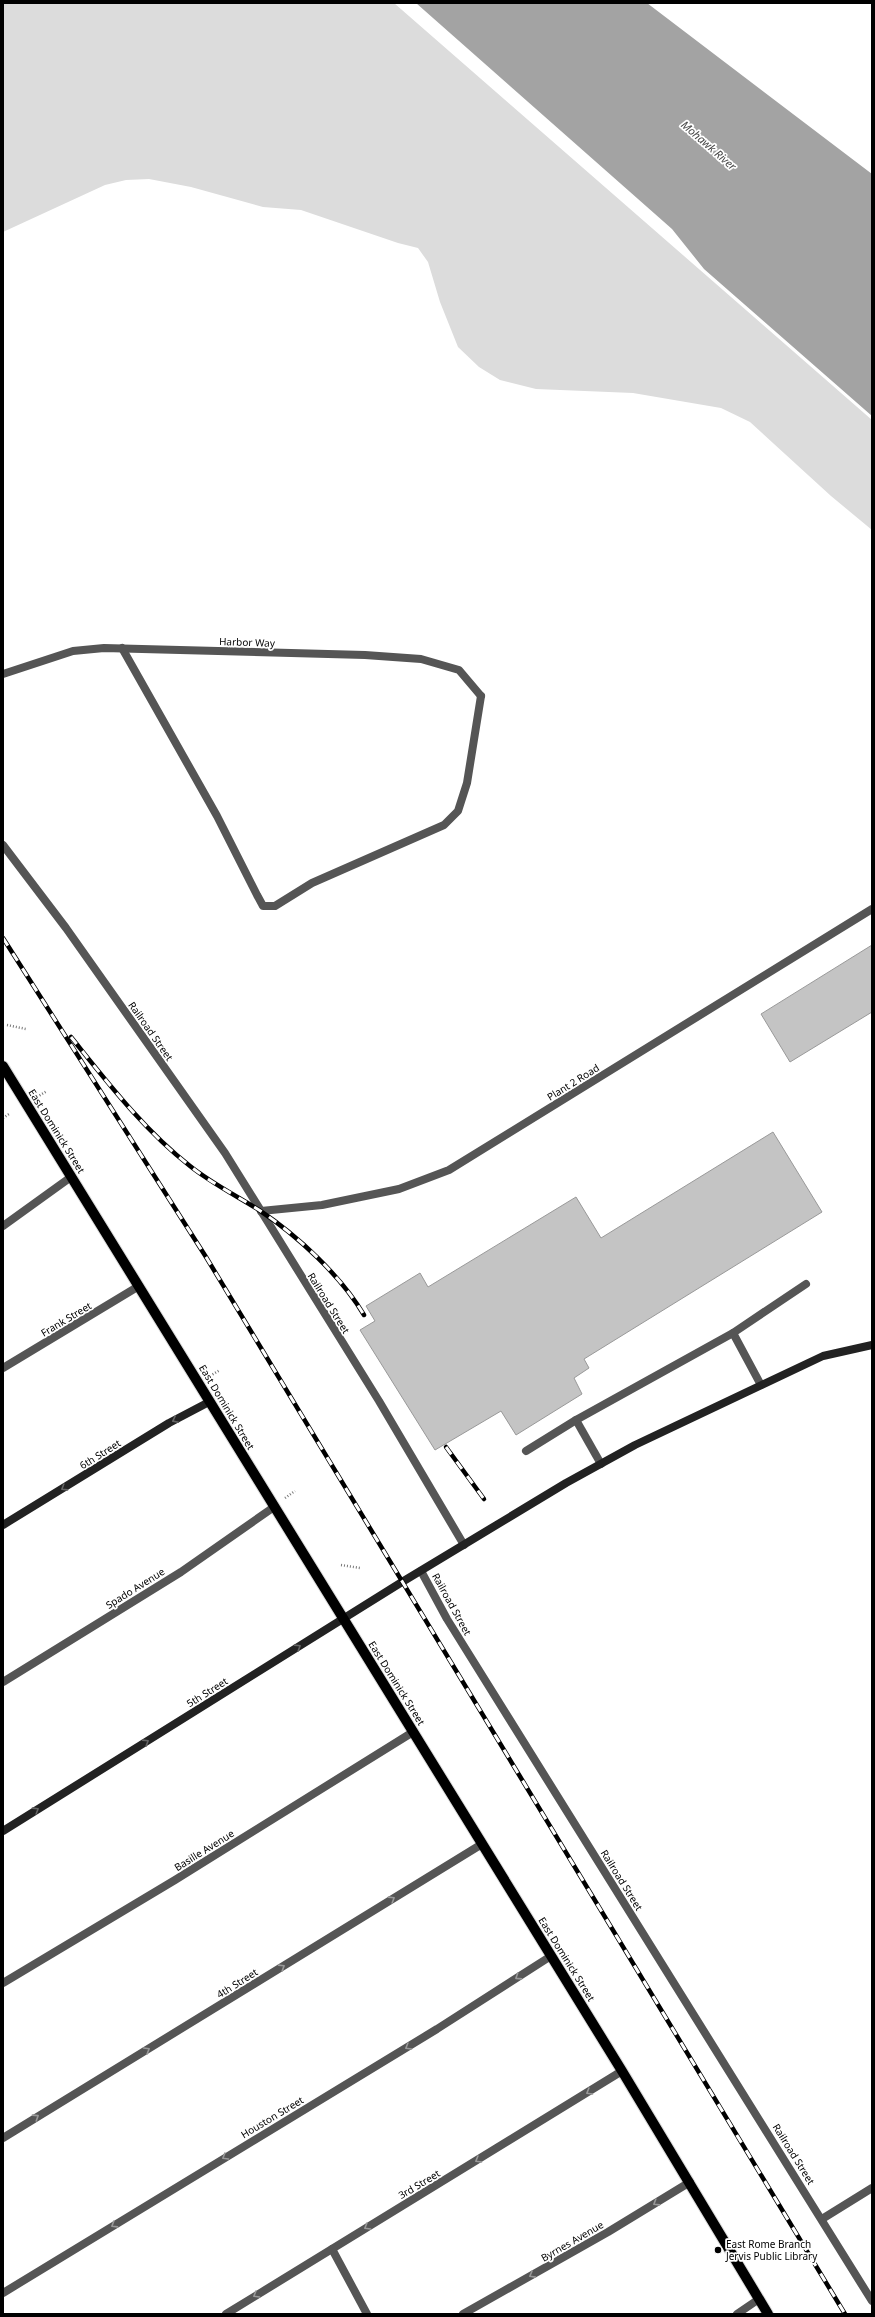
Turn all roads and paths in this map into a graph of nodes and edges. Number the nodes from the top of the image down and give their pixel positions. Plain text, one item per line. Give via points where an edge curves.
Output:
1 (122, 648) junction
2 (3, 674) edge
3 (3, 845) edge
4 (872, 909) edge
5 (7, 1025) dead end
6 (26, 1029) dead end
7 (3, 1066) edge
8 (47, 1091) dead end
9 (41, 1095) dead end
10 (9, 1114) dead end
11 (3, 1118) edge
12 (71, 1177) junction
13 (261, 1212) junction
14 (3, 1226) edge
15 (806, 1284) dead end
16 (138, 1286) junction
17 (733, 1333) junction
18 (872, 1345) edge
19 (3, 1368) edge
20 (220, 1370) dead end
21 (210, 1376) dead end
22 (761, 1385) junction
23 (209, 1402) junction
24 (576, 1420) junction
25 (526, 1451) dead end
26 (601, 1464) junction
27 (295, 1492) dead end
28 (285, 1498) dead end
29 (274, 1507) junction
30 (3, 1525) edge
31 (464, 1545) junction
32 (341, 1565) dead end
33 (360, 1568) dead end
34 (421, 1571) junction
35 (343, 1619) junction
36 (3, 1682) edge
37 (413, 1732) junction
38 (3, 1831) edge
39 (482, 1844) junction
40 (551, 1956) junction
41 (3, 1983) edge
42 (622, 2071) junction
43 (3, 2138) edge
44 (690, 2182) junction
45 (872, 2188) edge
46 (822, 2219) junction
47 (332, 2249) junction
48 (3, 2294) edge
49 (759, 2299) junction
50 (872, 2301) edge
51 (226, 2314) edge
52 (367, 2314) edge
53 (463, 2314) edge
54 (737, 2314) edge
55 (768, 2314) edge

1 - 1 street, Harbor Way via 365,655 421,659 459,670 481,696 467,783 458,811 444,825 312,883 275,906 263,906 217,816
1 - 2 street, Harbor Way via 73,651
3 - 13 street, Railroad Street via 66,928 225,1153
4 - 13 street, Plant 2 Road via 449,1170 399,1189 322,1205
5 - 6 path
7 - 12 main road, East Dominick Street
8 - 9 path
10 - 11 path
12 - 14 street
12 - 16 main road, East Dominick Street
13 - 31 street, Railroad Street
15 - 17 street
16 - 19 street, Frank Street
16 - 23 main road, East Dominick Street
17 - 22 street
17 - 24 street
18 - 22 street via 823,1356
20 - 21 path
22 - 26 street
23 - 29 main road, East Dominick Street
23 -> 30 street, 6th Street via 169,1423
24 - 25 street
24 - 26 street
26 - 31 street
27 - 28 path
29 - 35 main road, East Dominick Street
29 - 36 street, Spado Avenue via 181,1572
31 - 34 street, Railroad Street
32 - 33 path
34 - 35 street, 5th Street
34 - 46 street, Railroad Street via 447,1619
35 - 37 main road, East Dominick Street
38 -> 35 street, 5th Street
37 - 39 main road, East Dominick Street
37 - 41 street, Basille Avenue via 176,1880
39 - 40 main road, East Dominick Street
43 -> 39 street, 4th Street
40 - 42 main road, East Dominick Street
40 -> 48 street, Houston Street via 437,2029
42 - 44 main road, East Dominick Street
42 -> 47 street, 3rd Street
44 - 49 main road, East Dominick Street
44 -> 53 street, Byrnes Avenue via 608,2232
45 - 46 street
46 - 50 street, Railroad Street
47 -> 51 street, 3rd Street
47 - 52 street
49 - 54 street
49 - 55 main road, East Dominick Street

